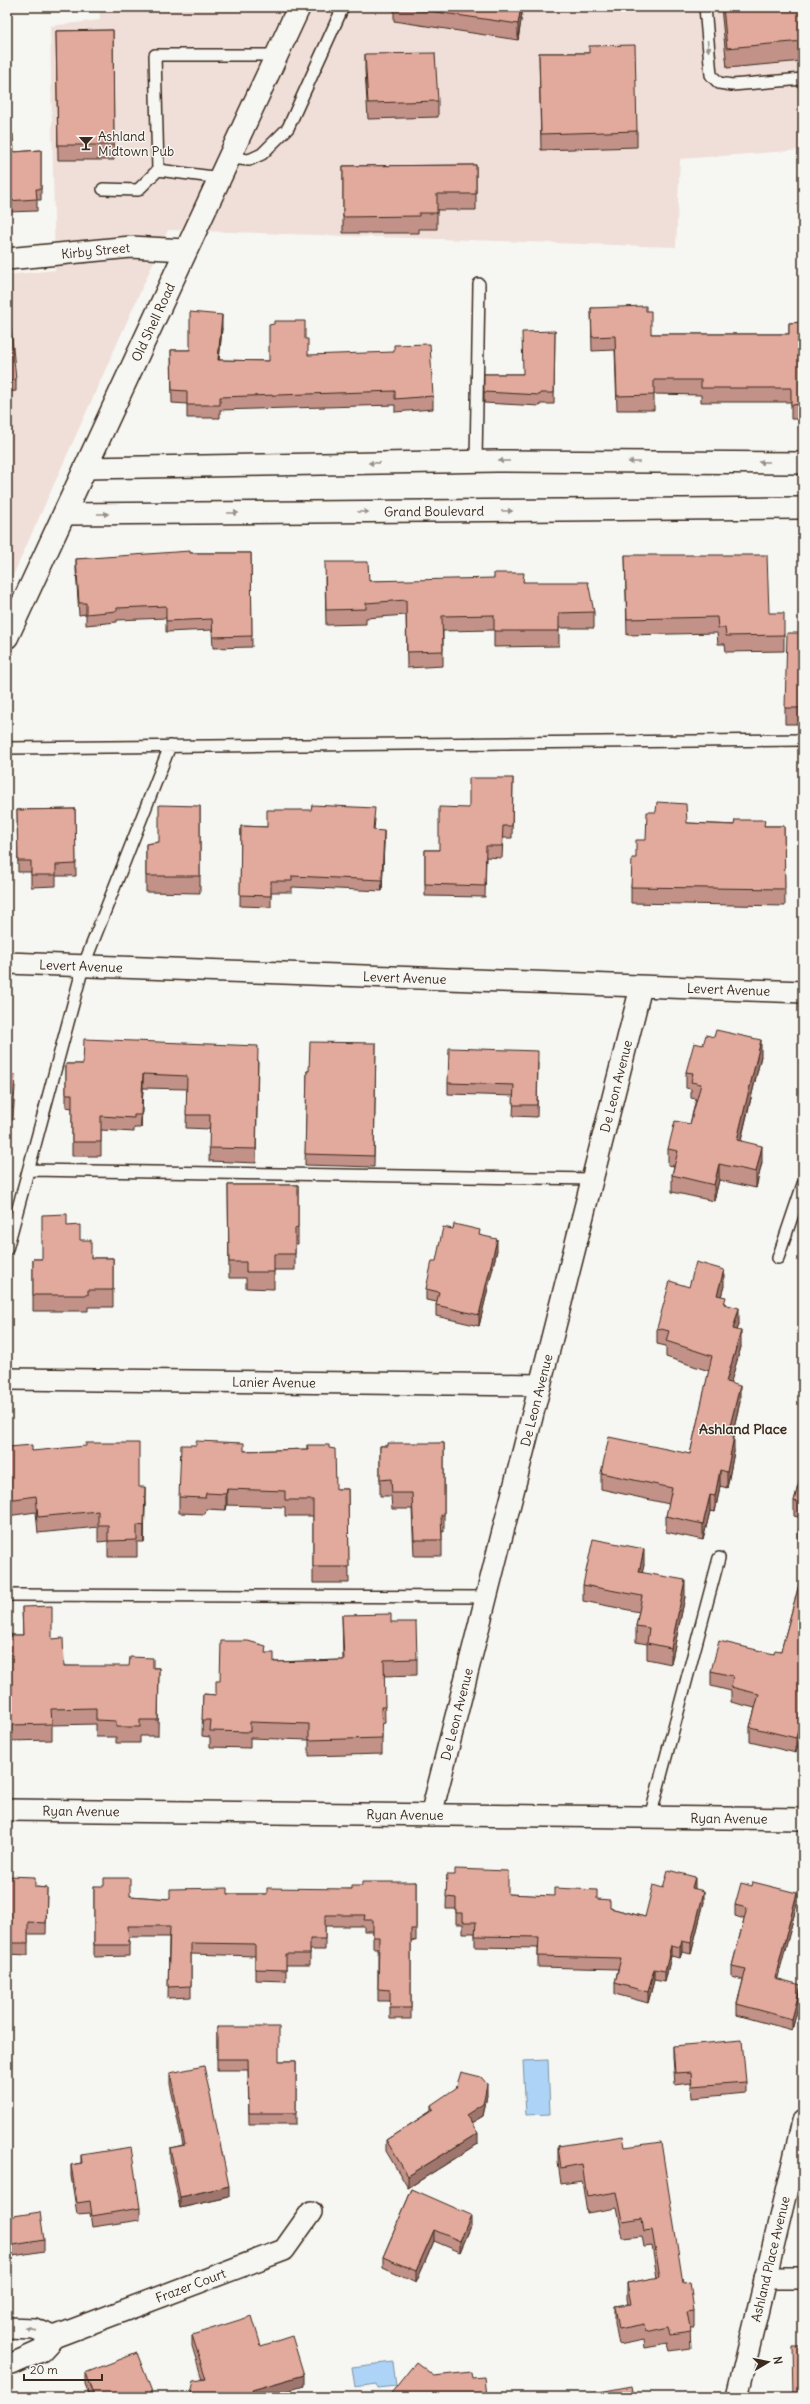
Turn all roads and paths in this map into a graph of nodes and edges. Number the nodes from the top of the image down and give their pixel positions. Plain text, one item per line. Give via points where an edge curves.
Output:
1 (299, 7) edge
2 (705, 7) edge
3 (342, 8) edge
4 (277, 55) junction
5 (803, 79) edge
6 (231, 158) junction
7 (158, 170) junction
8 (221, 178) junction
9 (103, 189) dead end
10 (185, 250) junction
11 (7, 259) edge
12 (479, 284) dead end
13 (476, 461) junction
14 (803, 463) edge
15 (85, 468) junction
16 (803, 508) edge
17 (64, 514) junction
18 (7, 637) edge
19 (803, 740) edge
20 (170, 746) junction
21 (7, 748) edge
22 (7, 963) edge
23 (82, 967) junction
24 (641, 986) junction
25 (803, 992) edge
26 (29, 1170) junction
27 (593, 1179) junction
28 (803, 1184) edge
29 (7, 1249) edge
30 (778, 1258) dead end
31 (7, 1379) edge
32 (540, 1385) junction
33 (719, 1558) dead end
34 (7, 1595) edge
35 (486, 1597) junction
36 (7, 1810) edge
37 (431, 1815) junction
38 (650, 1817) junction
39 (803, 1819) edge
40 (803, 2121) edge
41 (311, 2212) dead end
42 (764, 2278) junction
43 (803, 2278) edge
44 (7, 2328) edge
45 (54, 2336) junction
46 (7, 2364) edge
47 (737, 2397) edge

1 - 4 street, Old Shell Road
2 -> 5 lane via 711,75 718,82 732,85
3 - 6 lane via 288,128 262,154 249,160
4 - 6 street, Old Shell Road
4 - 7 lane via 155,55
6 - 8 street, Old Shell Road
7 - 8 lane
7 - 9 lane via 138,190
8 - 10 street, Old Shell Road
10 - 11 street, Kirby Street via 131,247
10 - 15 street, Old Shell Road
12 - 13 lane
14 -> 13 street
13 -> 15 street
15 - 17 street, Old Shell Road
17 -> 16 street, Grand Boulevard
17 - 18 street, Old Shell Road
19 - 20 lane
20 - 21 lane
20 - 23 lane
22 - 23 street, Levert Avenue
23 - 24 street, Levert Avenue
23 - 26 lane
24 - 25 street, Levert Avenue
24 - 27 street, De Leon Avenue
26 - 27 lane
26 - 29 lane
27 - 32 street, De Leon Avenue
28 - 30 lane
31 - 32 street, Lanier Avenue
32 - 35 street, De Leon Avenue
33 - 38 lane
34 - 35 lane
35 - 37 street, De Leon Avenue
36 - 37 street, Ryan Avenue
37 - 38 street, Ryan Avenue
38 - 39 street, Ryan Avenue
40 - 42 street, Ashland Place Avenue
41 - 45 street, Frazer Court via 284,2250
42 - 43 street
42 - 47 street, Ashland Place Avenue
45 -> 44 street via 34,2329
45 - 46 street, Frazer Court via 41,2351

